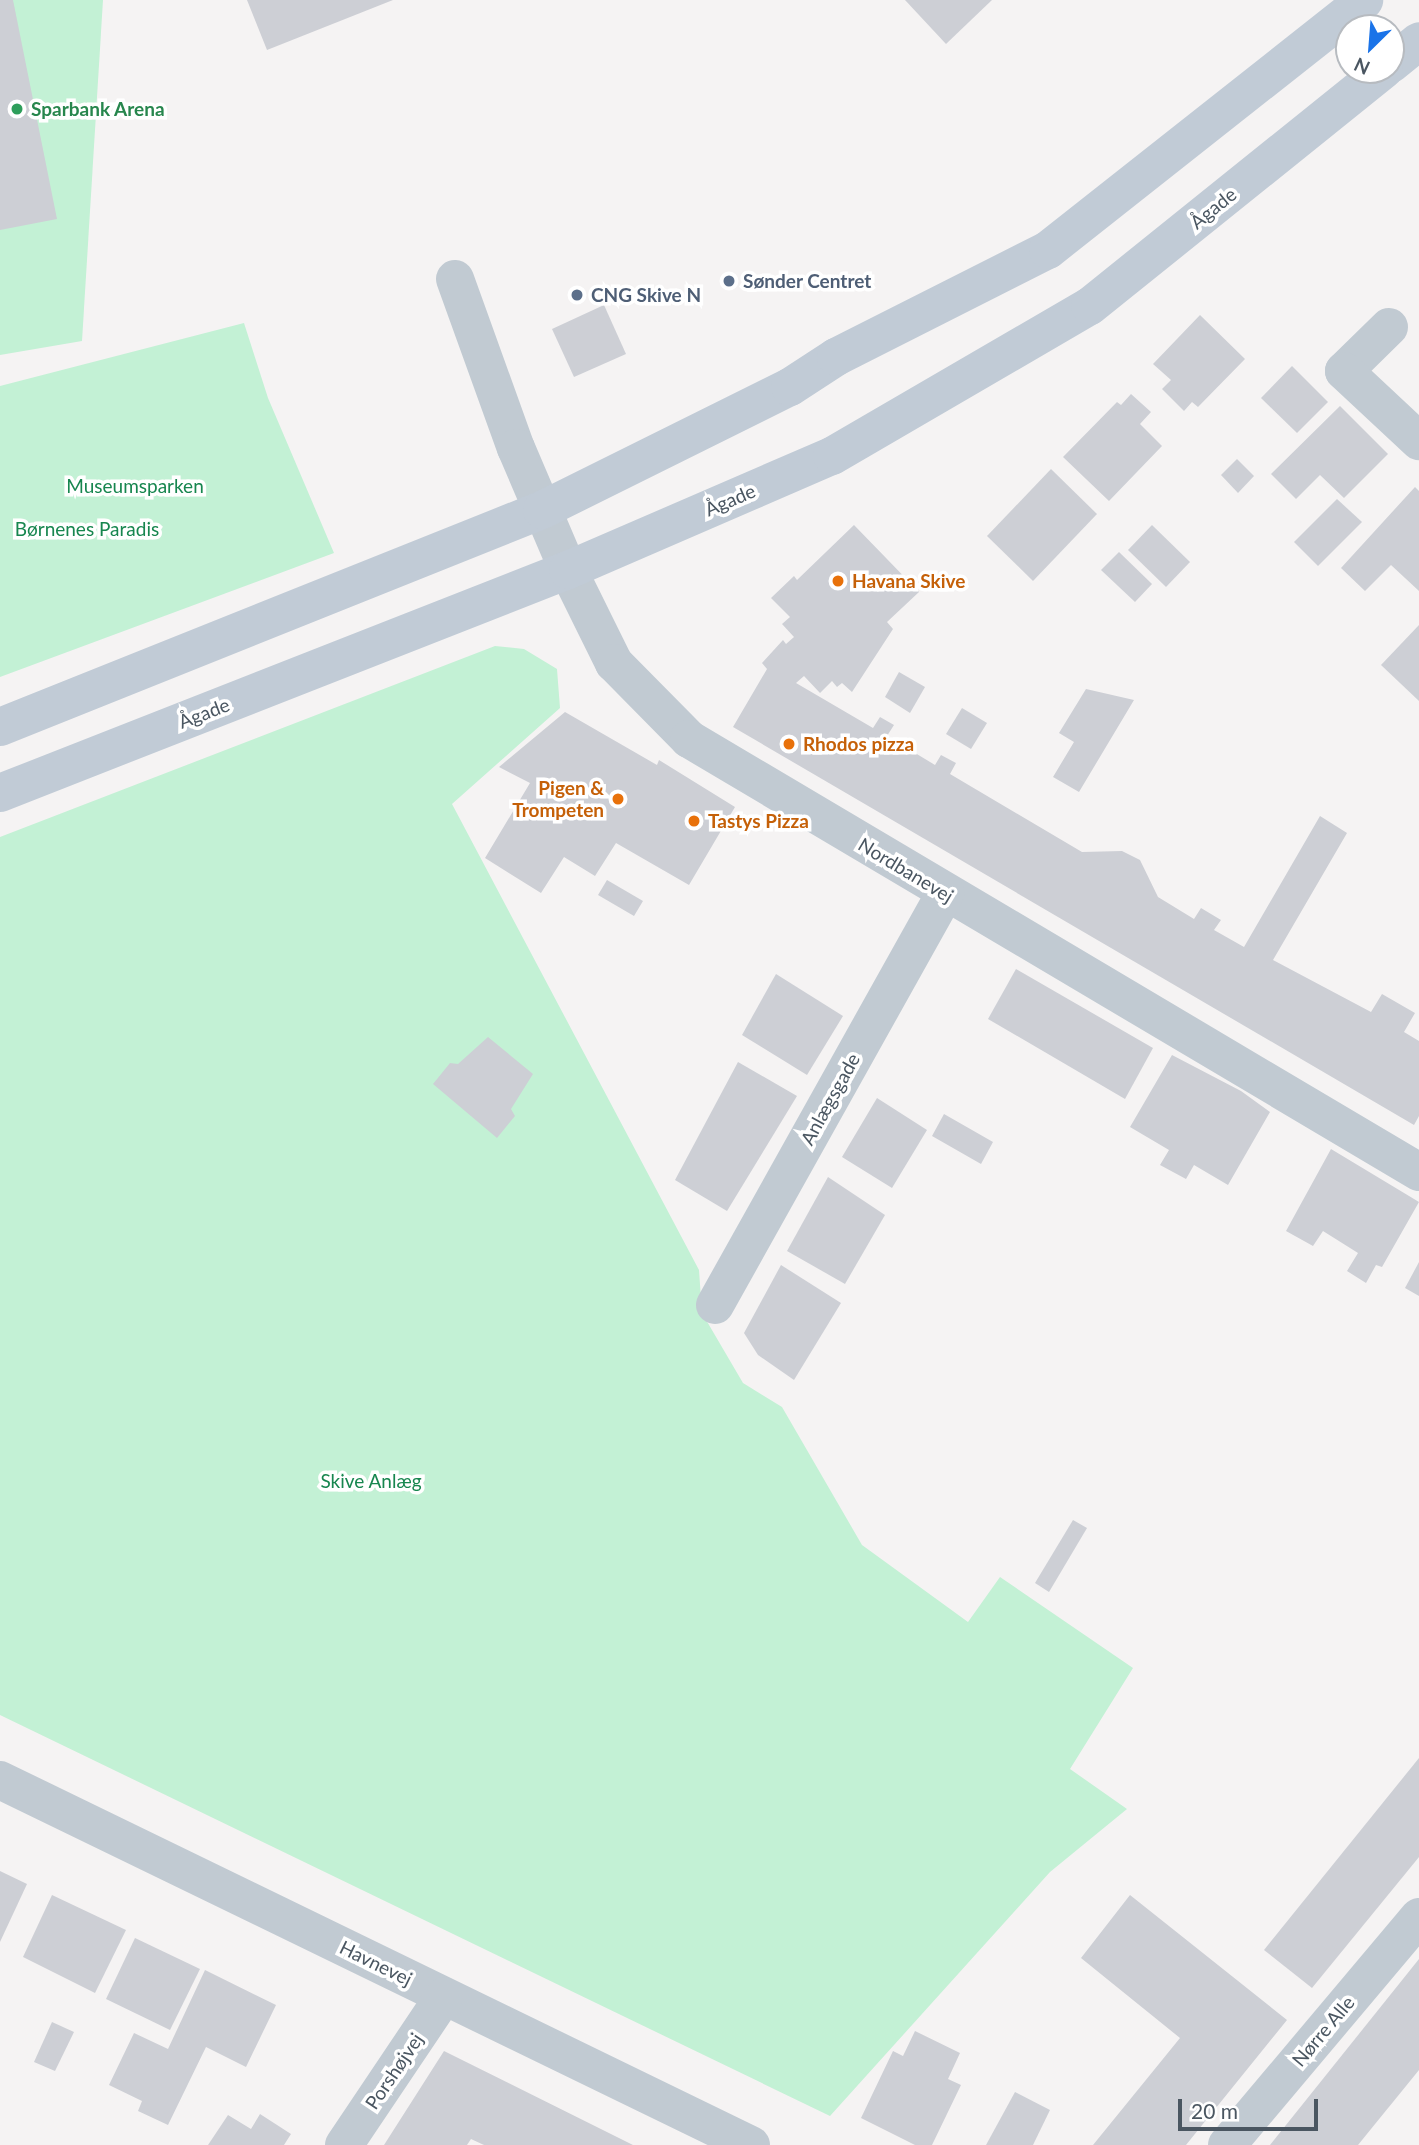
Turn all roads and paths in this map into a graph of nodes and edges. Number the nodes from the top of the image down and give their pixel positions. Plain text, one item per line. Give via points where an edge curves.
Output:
1 (1364, 0) edge
2 (1419, 41) edge
3 (1405, 52) edge
4 (1367, 84) edge
5 (456, 279) dead end
6 (1389, 327) dead end
7 (1419, 441) edge
8 (542, 510) junction
9 (568, 570) junction
10 (0, 727) edge
11 (0, 793) edge
12 (945, 893) junction
13 (1419, 1172) edge
14 (715, 1305) dead end
15 (0, 1780) edge
16 (1419, 1917) edge
17 (443, 1996) junction
18 (344, 2145) edge
19 (751, 2145) edge
20 (1227, 2145) edge

1 - 8 street via 1048,250 836,357 790,387
2 - 3 street
4 - 9 street, Ågade via 1090,306 832,456
5 - 8 street, Nordbanevej
6 - 7 street via 1344,371
8 - 9 street, Nordbanevej
8 - 10 street
9 - 11 street, Ågade
9 - 12 street, Nordbanevej via 614,663 689,739
12 - 13 street, Nordbanevej
12 - 14 street, Anlægsgade
15 - 17 street, Havnevej
16 - 20 street, Nørre Alle
17 - 18 street, Porshøjvej
17 - 19 street, Havnevej

